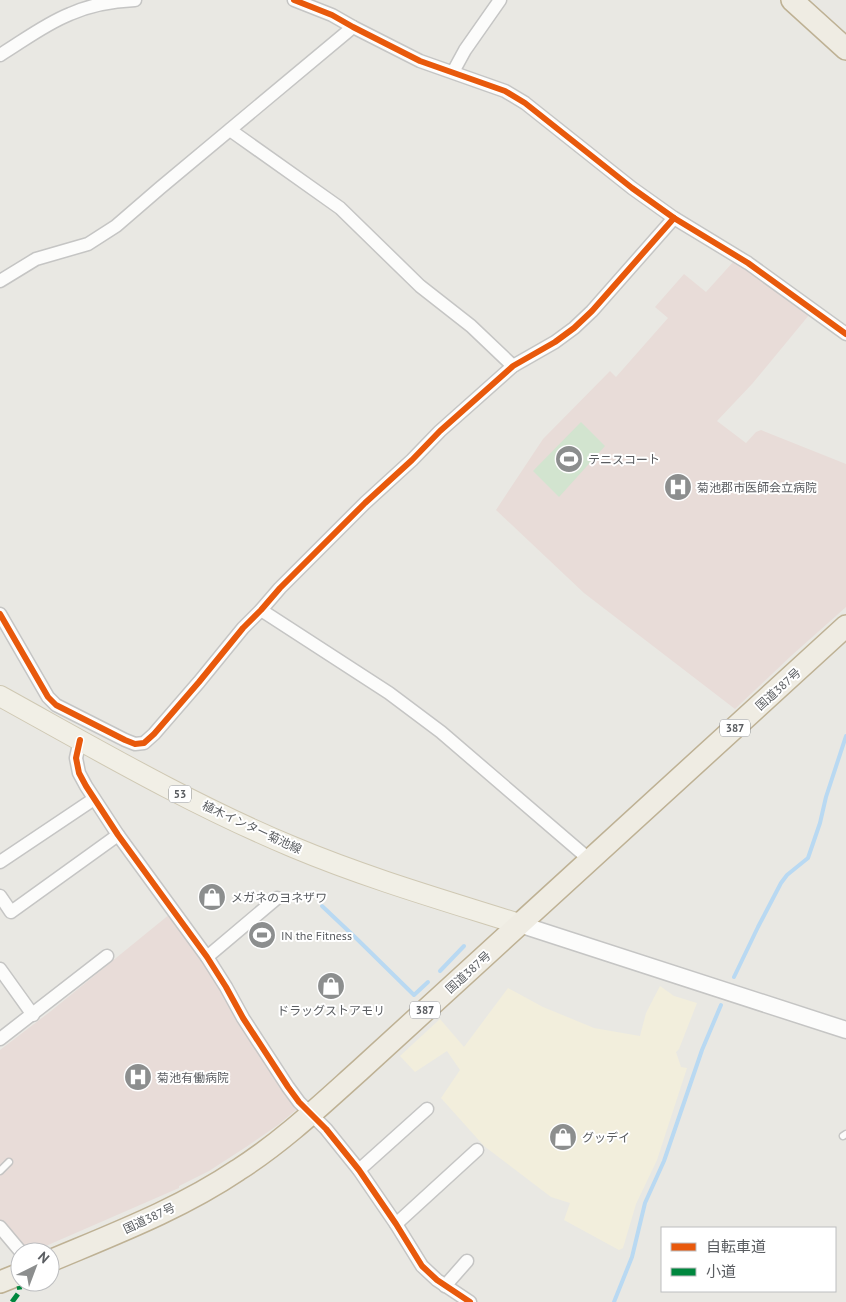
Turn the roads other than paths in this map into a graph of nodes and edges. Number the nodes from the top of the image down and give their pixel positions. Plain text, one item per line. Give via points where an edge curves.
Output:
1 (135, 0) edge
2 (294, 0) edge
3 (500, 0) edge
4 (792, 0) edge
5 (354, 28) junction
6 (846, 49) edge
7 (0, 55) edge
8 (453, 72) junction
9 (230, 130) junction
10 (674, 218) junction
11 (0, 281) edge
12 (846, 334) edge
13 (513, 366) junction
14 (261, 610) junction
15 (0, 614) edge
16 (846, 626) edge
17 (0, 696) edge
18 (56, 705) junction
19 (57, 728) junction
20 (80, 740) junction
21 (94, 798) junction
22 (118, 835) junction
23 (590, 860) junction
24 (0, 862) edge
25 (0, 896) edge
26 (277, 898) dead end
27 (519, 924) junction
28 (106, 956) dead end
29 (207, 957) junction
30 (0, 969) edge
31 (33, 1015) junction
32 (846, 1030) edge
33 (1, 1036) edge
34 (426, 1109) dead end
35 (311, 1114) junction
36 (477, 1150) dead end
37 (9, 1162) dead end
38 (359, 1170) junction
39 (0, 1171) edge
40 (396, 1224) junction
41 (0, 1227) edge
42 (13, 1242) edge
43 (60, 1257) edge
44 (468, 1260) dead end
45 (445, 1286) junction
46 (470, 1302) edge

1 - 7 street via 72,13
2 - 5 street
3 - 8 street
4 - 6 highway
5 - 8 street via 420,61
5 - 9 street
8 - 10 street via 526,103
9 - 11 street via 116,226 88,244 36,258
9 - 13 street via 340,208 420,286 471,326
10 - 12 street via 748,263
10 - 13 street via 592,311 556,342
13 - 14 street via 440,431
14 - 18 street via 144,743 125,740
14 - 23 street via 389,693 442,732
15 - 18 street via 48,697
16 - 23 highway, 国道387号 / 387
17 - 19 main road, 植木インター菊池線 / 53
18 - 19 street
19 - 20 main road, 植木インター菊池線 / 53
20 - 21 street via 76,758 79,773
20 - 27 main road, 植木インター菊池線 / 53 via 186,797 293,847 368,876
21 - 22 street
21 - 24 street
22 - 25 street via 11,912
22 - 29 street
23 - 27 highway, 国道387号 / 387
26 - 29 street
27 - 32 street
27 - 35 highway, 国道387号 / 387
28 - 31 street
29 - 35 street via 288,1087
30 - 31 street
31 - 33 street
34 - 38 street
35 - 38 street
35 - 43 highway, 国道387号 / 387 via 238,1170 194,1196
36 - 40 street
37 - 39 lane
38 - 40 street
40 - 45 street via 422,1266
41 - 42 street
44 - 45 street
45 - 46 street

